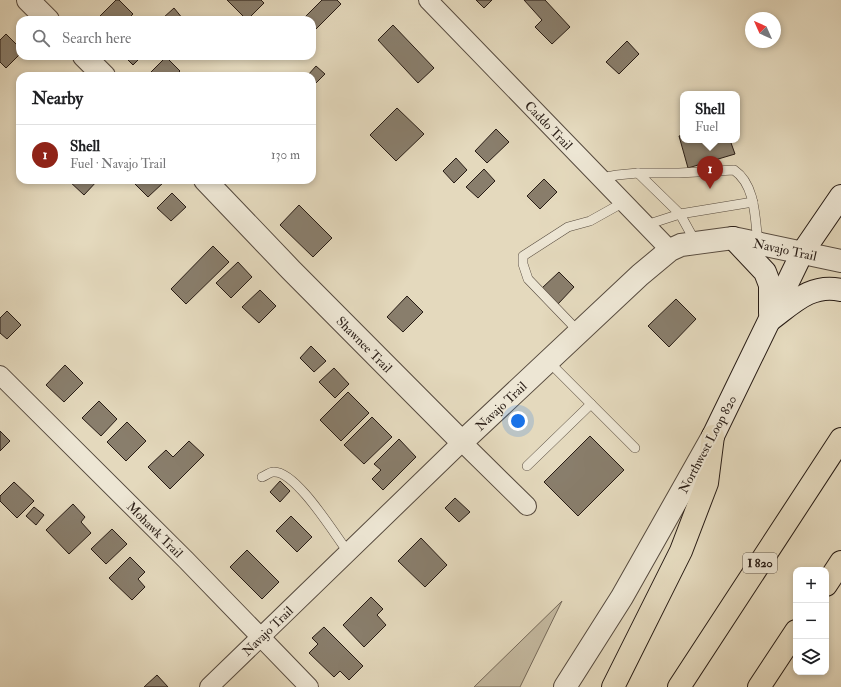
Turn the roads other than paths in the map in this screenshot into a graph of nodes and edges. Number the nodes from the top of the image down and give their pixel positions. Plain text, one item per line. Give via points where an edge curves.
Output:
1 (28, 0) edge
2 (428, 0) edge
3 (44, 16) edge
4 (88, 60) edge
5 (100, 72) edge
6 (638, 173) junction
7 (601, 178) junction
8 (209, 184) edge
9 (841, 196) edge
10 (624, 202) junction
11 (753, 202) junction
12 (680, 214) junction
13 (646, 225) junction
14 (733, 238) junction
15 (696, 243) junction
16 (758, 244) junction
17 (670, 250) junction
18 (802, 253) junction
19 (841, 261) edge
20 (841, 290) edge
21 (770, 320) junction
22 (579, 332) junction
23 (548, 361) junction
24 (0, 375) edge
25 (591, 404) junction
26 (713, 436) junction
27 (841, 439) edge
28 (462, 442) junction
29 (635, 448) dead end
30 (527, 466) dead end
31 (262, 477) dead end
32 (527, 506) dead end
33 (348, 552) junction
34 (841, 562) edge
35 (829, 580) edge
36 (793, 635) edge
37 (260, 638) junction
38 (209, 687) edge
39 (309, 687) edge
40 (565, 687) edge
41 (613, 687) edge
42 (679, 687) edge
43 (759, 687) edge

1 - 3 street
2 - 7 street, Caddo Trail
4 - 5 street
6 - 7 lane
6 - 11 lane via 734,170 747,185
6 - 12 lane
7 - 10 street, Caddo Trail
8 - 28 street, Shawnee Trail via 296,276
9 - 18 street, Northwest Loop 820
10 - 13 street, Caddo Trail
10 - 22 lane via 590,221 568,227 523,256 528,279
11 - 12 lane
11 - 16 lane
12 - 13 lane
12 - 15 lane
13 - 17 street, Caddo Trail
14 - 15 street, Navajo Trail
14 - 16 street, Navajo Trail
14 - 21 street via 765,272 770,285
15 - 17 street, Navajo Trail
16 - 18 street, Navajo Trail
17 - 22 street, Navajo Trail
18 - 19 street, Navajo Trail
18 - 21 street, Northwest Loop 820
20 - 21 street via 818,289 807,293
21 - 26 street, Northwest Loop 820
22 - 23 street, Navajo Trail
23 - 25 lane
23 - 28 street, Navajo Trail
24 - 37 street, Mohawk Trail via 186,560
25 - 29 lane
25 - 30 lane
26 - 40 street, Northwest Loop 820 via 622,598
26 - 41 highway via 707,483 681,551
27 - 42 highway, I 820
28 - 32 street, Shawnee Trail
28 - 33 street, Navajo Trail
31 - 33 lane via 272,471 291,479 308,496
33 - 37 street, Navajo Trail
34 - 35 highway
36 - 43 highway
37 - 38 street, Navajo Trail
37 - 39 street, Mohawk Trail

